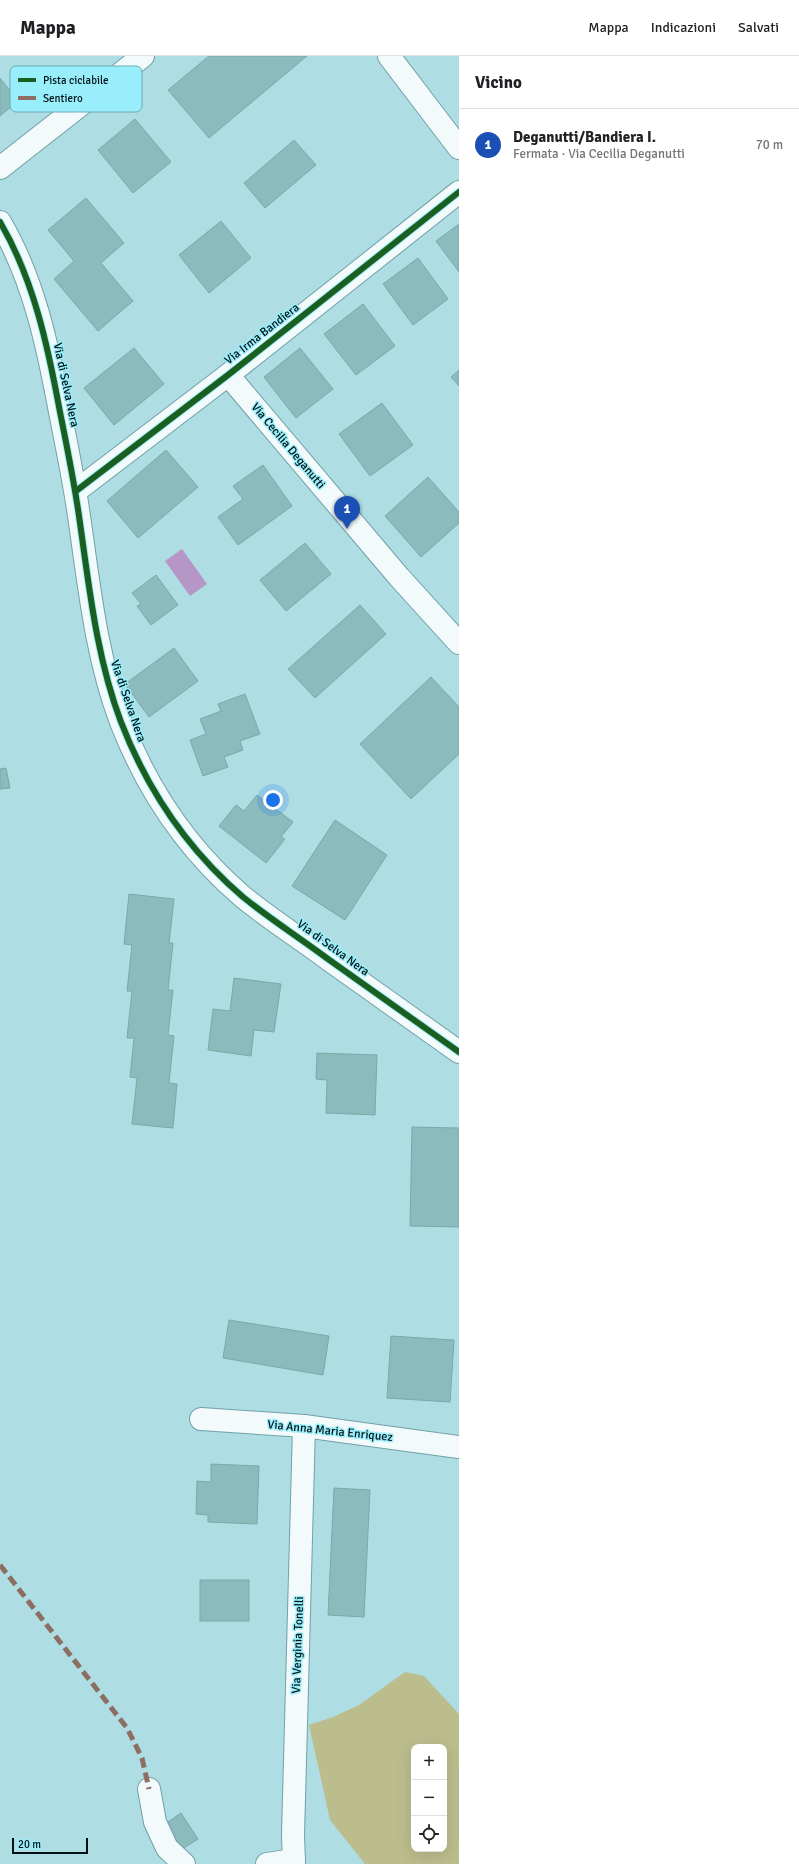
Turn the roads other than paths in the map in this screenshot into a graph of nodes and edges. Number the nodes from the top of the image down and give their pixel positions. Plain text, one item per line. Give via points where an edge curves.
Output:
1 (143, 56) edge
2 (389, 56) edge
3 (130, 66) edge
4 (72, 112) edge
5 (459, 148) edge
6 (0, 168) edge
7 (459, 192) edge
8 (0, 222) edge
9 (228, 375) junction
10 (76, 491) junction
11 (459, 643) edge
12 (459, 1052) edge
13 (201, 1419) dead end
14 (304, 1426) junction
15 (459, 1447) edge
16 (149, 1789) dead end
17 (294, 1862) edge
18 (184, 1864) edge
19 (267, 1864) edge

1 - 3 street
2 - 5 street
4 - 6 street
7 - 9 street, Via Irma Bandiera
8 - 10 street, Via di Selva Nera via 22,266 41,326
9 - 10 street, Via Irma Bandiera
9 - 11 street, Via Cecilia Deganutti via 394,571
10 - 12 street, Via di Selva Nera via 99,646 110,687 135,754 170,817 212,867 251,903
13 - 14 street, Via Anna Maria Enriquez
14 - 15 street, Via Anna Maria Enriquez
14 - 17 street, Via Verginia Tonelli
16 - 18 street via 156,1822 167,1848
17 - 19 street

